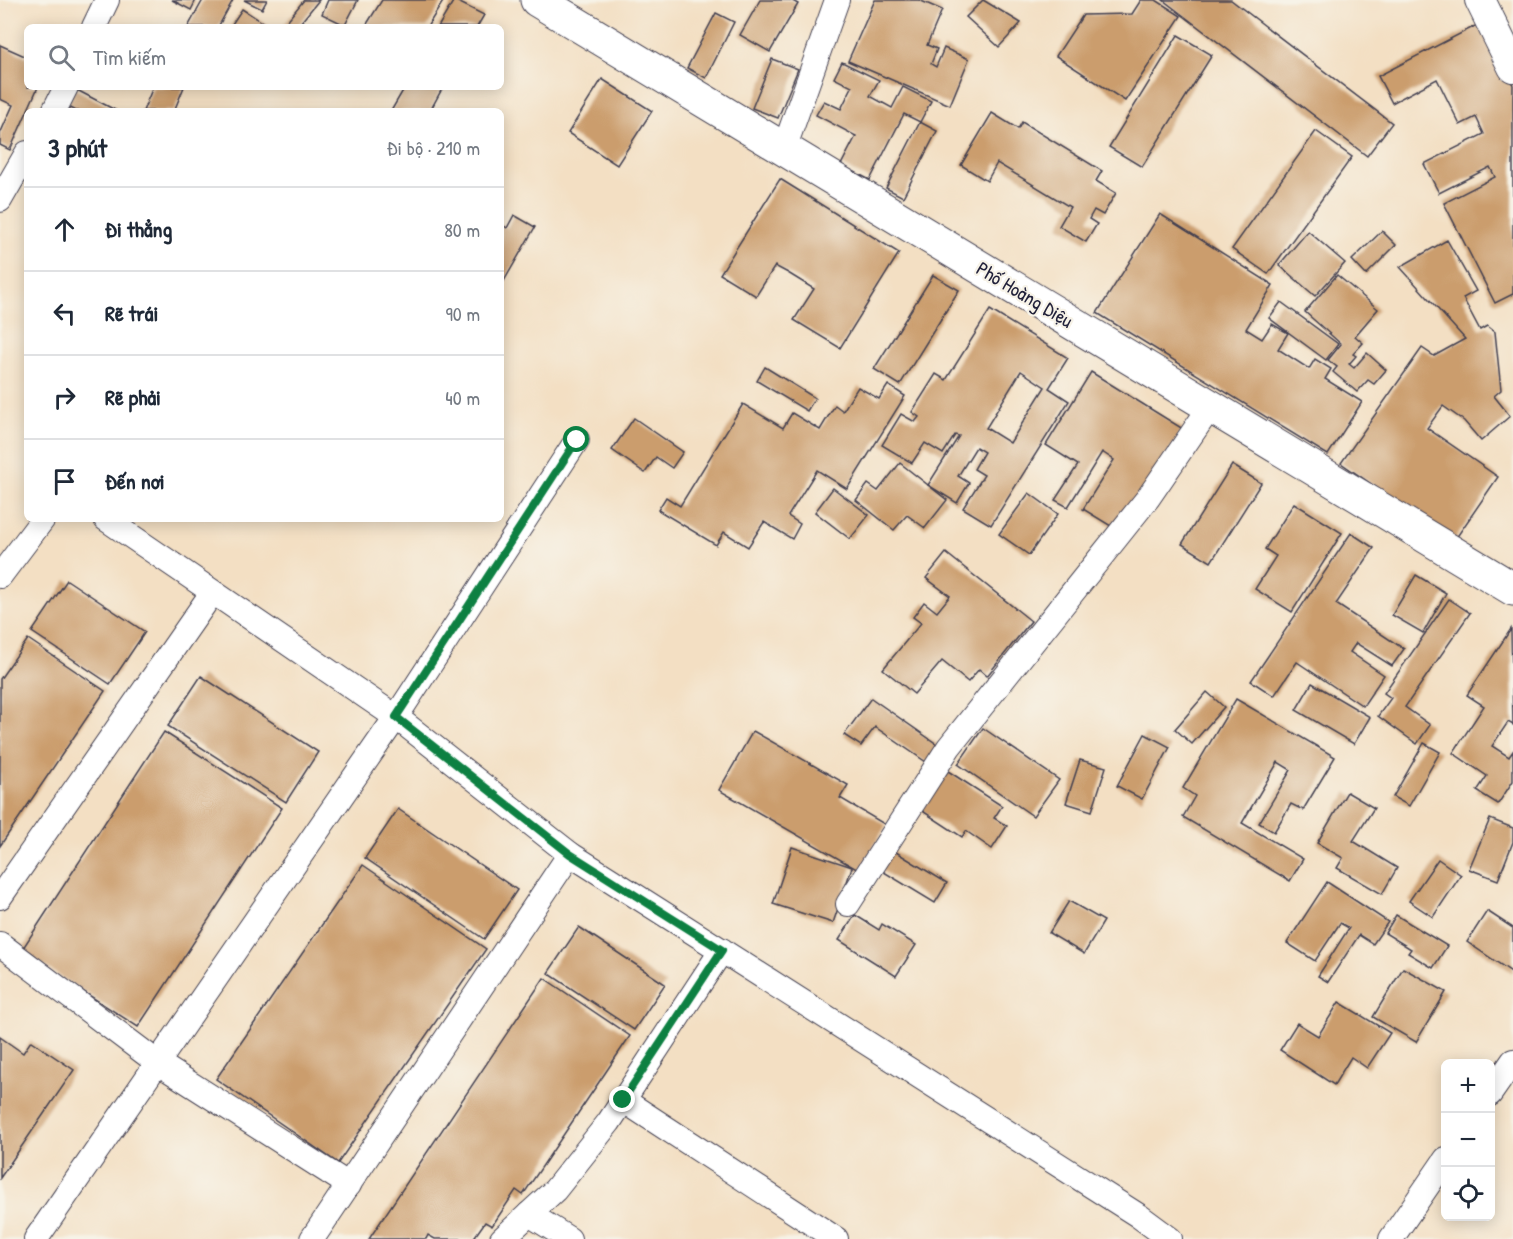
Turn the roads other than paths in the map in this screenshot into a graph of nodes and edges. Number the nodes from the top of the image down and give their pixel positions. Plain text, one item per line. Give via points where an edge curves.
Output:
1 (107, 0) edge
2 (537, 0) edge
3 (837, 0) edge
4 (1480, 0) edge
5 (95, 24) edge
6 (1513, 67) edge
7 (64, 90) edge
8 (56, 108) edge
9 (784, 149) junction
10 (24, 158) edge
11 (0, 200) edge
12 (1211, 406) junction
13 (577, 440) dead end
14 (40, 522) edge
15 (110, 522) edge
16 (7, 552) edge
17 (0, 576) edge
18 (1513, 589) edge
19 (212, 593) junction
20 (396, 717) junction
21 (570, 854) junction
22 (0, 897) edge
23 (849, 904) dead end
24 (0, 944) edge
25 (722, 950) junction
26 (1513, 1061) edge
27 (158, 1062) junction
28 (1495, 1088) edge
29 (623, 1100) junction
30 (1441, 1166) edge
31 (349, 1185) junction
32 (529, 1214) junction
33 (36, 1239) edge
34 (312, 1239) edge
35 (502, 1239) edge
36 (569, 1239) edge
37 (836, 1239) edge
38 (1170, 1239) edge
39 (1391, 1239) edge

1 - 5 street
2 - 9 main road, Phố Hoàng Diệu
3 - 9 street
4 - 6 street
7 - 8 street
9 - 12 main road, Phố Hoàng Diệu
10 - 11 street
12 - 18 main road, Phố Hoàng Diệu
12 - 23 street via 1148,498 949,747
13 - 20 street
14 - 16 street
15 - 19 street
16 - 17 street
19 - 20 street
19 - 22 street
20 - 21 street
20 - 27 street
21 - 25 street
21 - 31 street
24 - 27 street
25 - 29 street
25 - 38 street
26 - 28 street
27 - 31 street
27 - 33 street
29 - 32 street via 555,1190
29 - 37 street
30 - 39 street
31 - 34 street
32 - 35 street
32 - 36 street

